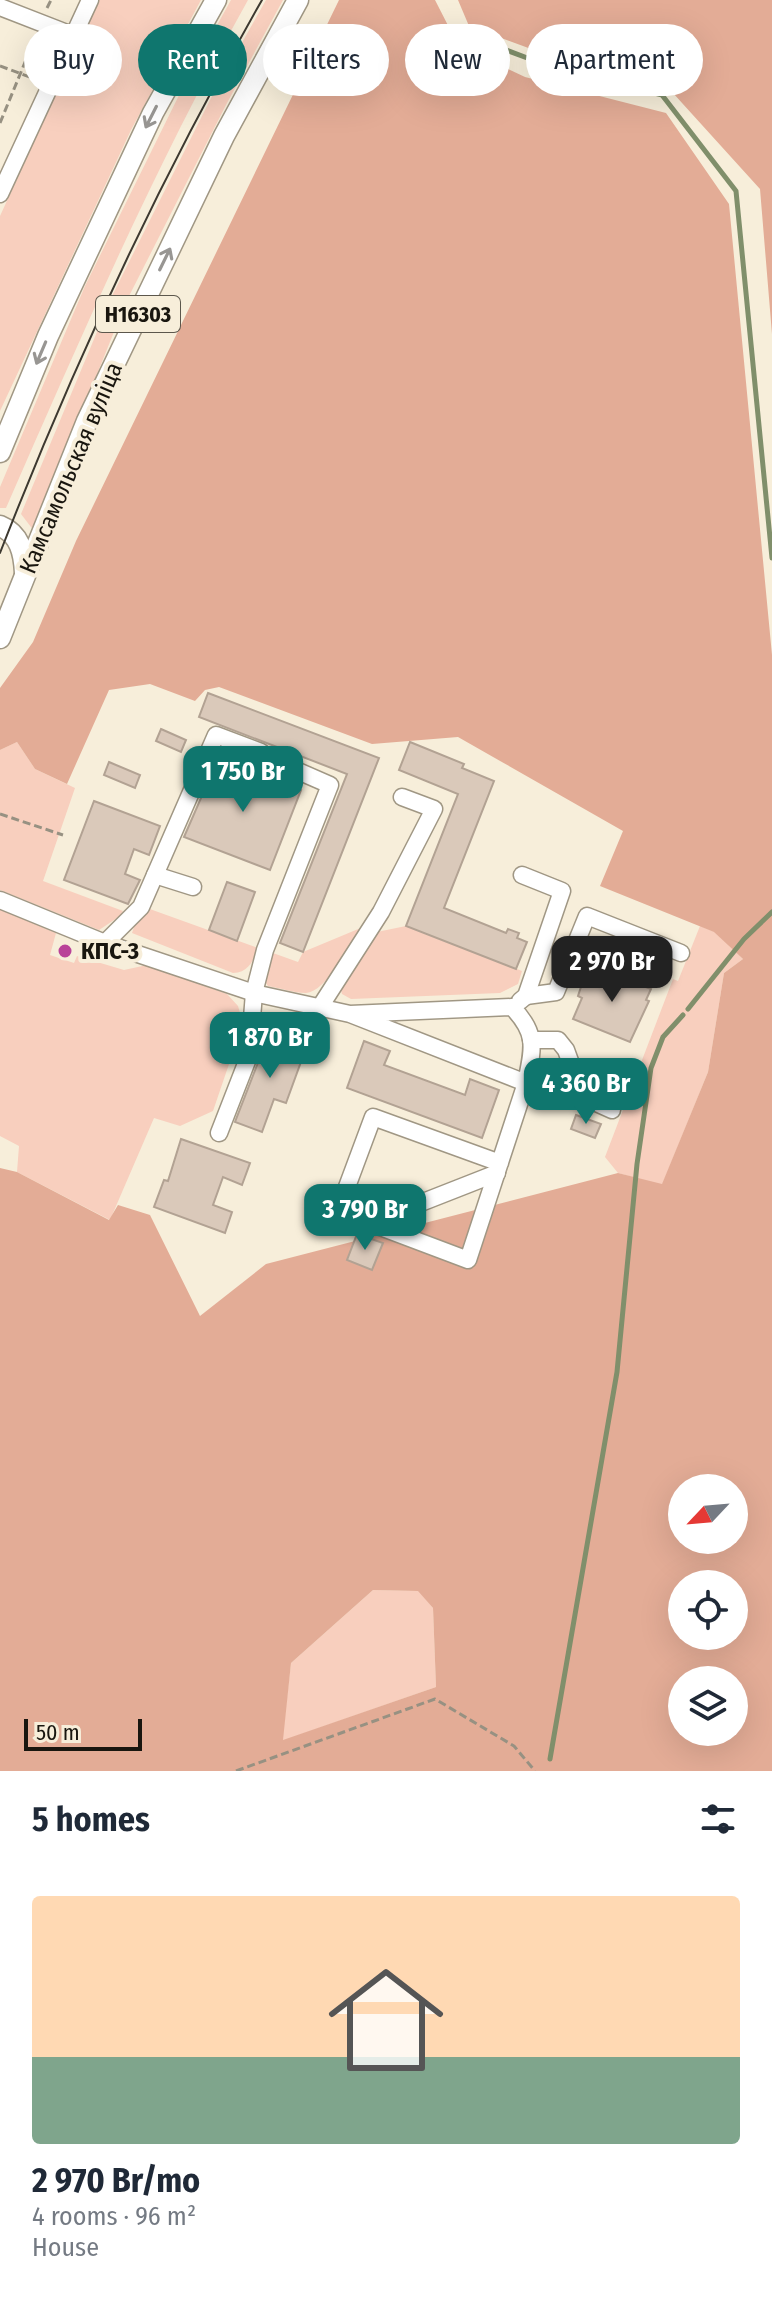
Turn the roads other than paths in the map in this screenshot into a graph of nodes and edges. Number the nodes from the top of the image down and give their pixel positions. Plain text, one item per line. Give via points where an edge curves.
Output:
1 (90, 0) edge
2 (216, 0) edge
3 (298, 0) edge
4 (0, 7) edge
5 (43, 24) edge
6 (78, 24) edge
7 (46, 96) edge
8 (0, 194) edge
9 (0, 452) edge
10 (0, 526) edge
11 (25, 573) junction
12 (0, 638) edge
13 (261, 752) dead end
14 (291, 768) dead end
15 (402, 797) dead end
16 (155, 875) junction
17 (522, 875) dead end
18 (193, 887) dead end
19 (0, 900) edge
20 (105, 943) junction
21 (681, 953) dead end
22 (254, 993) junction
23 (526, 996) junction
24 (320, 1007) junction
25 (512, 1007) junction
26 (350, 1014) junction
27 (531, 1040) junction
28 (526, 1083) junction
29 (612, 1110) dead end
30 (219, 1133) dead end
31 (498, 1168) junction
32 (367, 1224) junction

1 - 6 street
2 -> 9 main road, Н16303 via 153,113
11 -> 3 main road, Камсамольская вуліца / Н16303 via 94,407 224,136
4 - 5 street
7 - 8 street
10 - 11 main road via 23,549
11 - 12 main road, Камсамольская вуліца / Н16303
13 - 16 street via 216,735
14 - 22 street via 330,785 265,950
15 - 24 street via 434,809 381,912
16 - 18 street
16 - 20 street via 141,907
17 - 23 street via 562,891
19 - 20 street
20 - 22 street
21 - 23 street via 587,916 556,992
22 - 24 street
22 - 30 street via 249,1056
23 - 25 street
24 - 26 street
25 - 26 street
25 - 27 street via 529,1025
26 - 28 street
27 - 28 street
27 - 29 street via 558,1040 583,1097
28 - 31 street
31 - 32 street
31 - 32 street via 468,1260
31 - 32 street via 373,1117 338,1211

